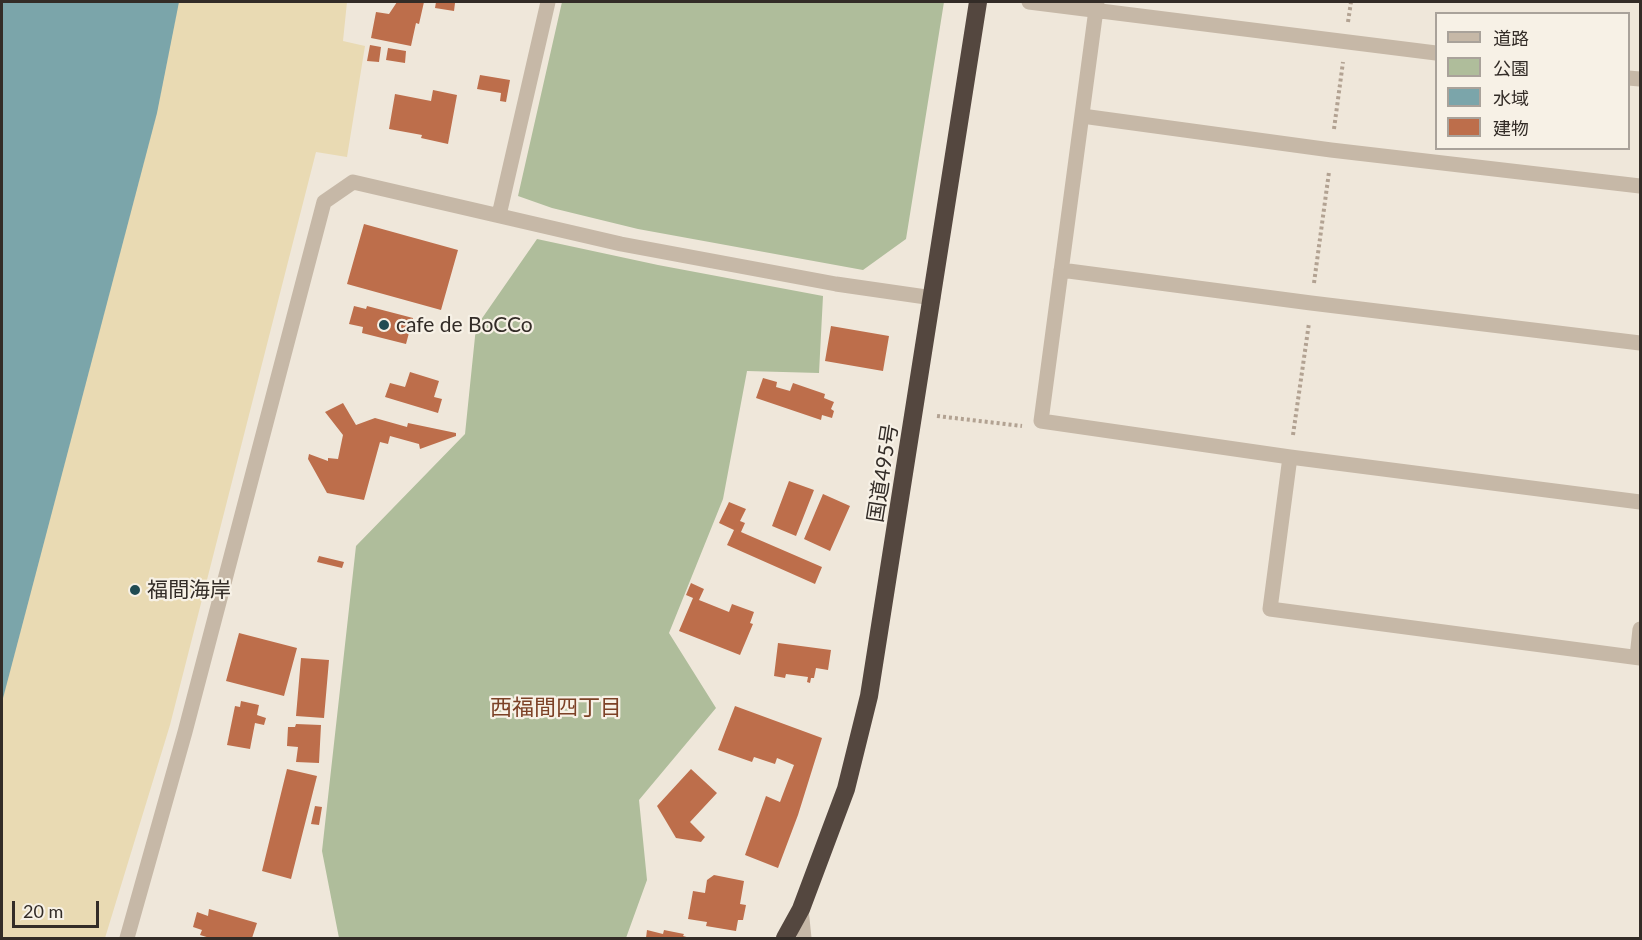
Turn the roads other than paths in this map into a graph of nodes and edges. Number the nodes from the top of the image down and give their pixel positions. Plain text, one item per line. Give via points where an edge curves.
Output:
1 (548, 2) edge
2 (978, 2) edge
3 (1029, 2) edge
4 (1096, 6) edge
5 (1435, 53) edge
6 (1082, 117) junction
7 (1641, 186) edge
8 (498, 214) junction
9 (1061, 270) junction
10 (933, 298) junction
11 (1641, 343) edge
12 (1290, 457) junction
13 (1641, 502) edge
14 (1641, 629) edge
15 (1639, 657) edge
16 (801, 909) junction
17 (127, 939) edge
18 (785, 939) edge
19 (804, 939) edge

1 - 8 street
2 - 10 highway, 国道495号
3 - 4 street
4 - 5 street
4 - 6 street
6 - 7 street
6 - 9 street
8 - 10 street via 621,244
8 - 17 street via 353,182 324,202
9 - 11 street
9 - 12 street via 1041,420
10 - 16 highway, 国道495号 via 870,696 846,789
12 - 13 street
12 - 15 street via 1270,609
14 - 15 street
16 - 18 highway, 国道495号
16 - 19 street

